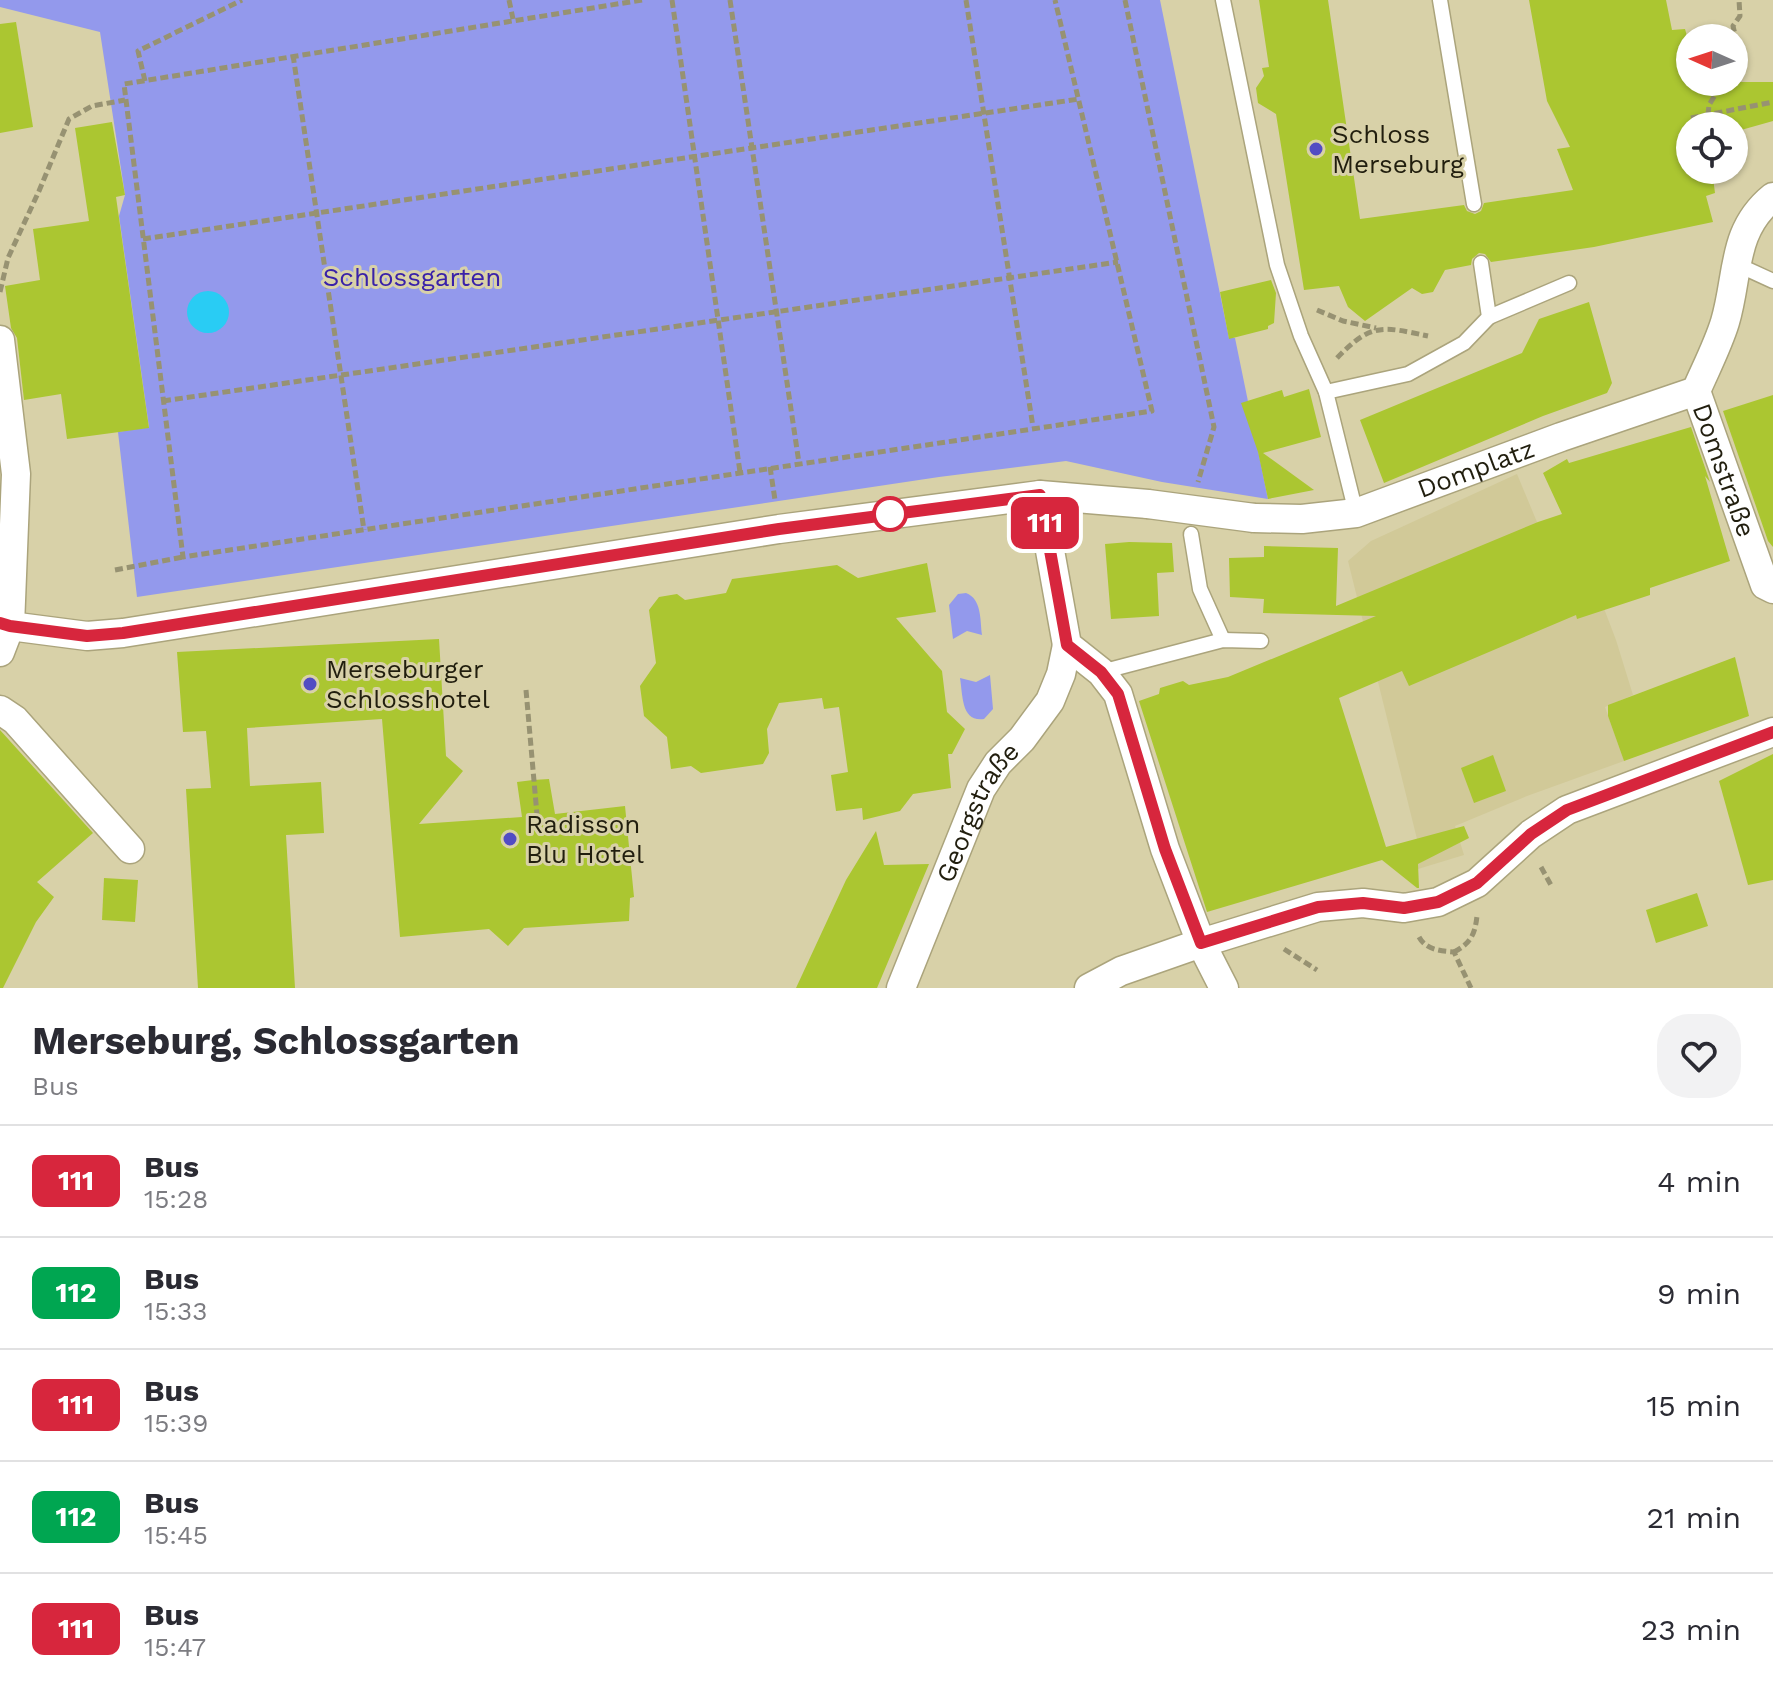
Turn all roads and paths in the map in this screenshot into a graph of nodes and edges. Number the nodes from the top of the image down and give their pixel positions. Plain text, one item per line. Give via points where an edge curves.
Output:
1 (242, 0) edge
2 (509, 0) edge
3 (642, 0) edge
4 (672, 0) edge
5 (730, 0) edge
6 (966, 0) edge
7 (1055, 0) edge
8 (1125, 0) edge
9 (1223, 0) edge
10 (1440, 0) edge
11 (1739, 0) edge
12 (513, 19) junction
13 (1734, 24) edge
14 (293, 55) junction
15 (145, 81) junction
16 (1079, 99) junction
17 (125, 100) junction
18 (1773, 102) edge
19 (1723, 112) edge
20 (984, 114) junction
21 (753, 148) junction
22 (694, 157) junction
23 (1773, 197) edge
24 (1474, 204) dead end
25 (317, 213) junction
26 (143, 239) junction
27 (1118, 262) junction
28 (1481, 263) dead end
29 (1736, 264) junction
30 (1009, 279) junction
31 (1773, 281) edge
32 (1569, 283) dead end
33 (0, 292) edge
34 (1288, 297) junction
35 (777, 313) junction
36 (1489, 317) junction
37 (718, 322) junction
38 (1377, 329) junction
39 (0, 340) edge
40 (1464, 343) junction
41 (1319, 373) junction
42 (340, 377) junction
43 (1696, 391) junction
44 (1326, 392) junction
45 (163, 401) junction
46 (1033, 427) junction
47 (799, 463) junction
48 (740, 472) junction
49 (1040, 495) junction
50 (1356, 513) junction
51 (364, 530) junction
52 (1191, 534) joint
53 (183, 557) junction
54 (115, 570) dead end
55 (1773, 589) edge
56 (3, 634) edge
57 (1223, 640) junction
58 (1261, 641) dead end
59 (1067, 645) junction
60 (1101, 672) junction
61 (526, 690) dead end
62 (0, 710) edge
63 (1773, 732) edge
64 (537, 815) dead end
65 (130, 849) dead end
66 (1404, 908) junction
67 (1201, 943) junction
68 (901, 988) edge
69 (1089, 988) edge
70 (1224, 988) edge
71 (1471, 988) edge

1 - 15 path via 138,51
2 - 12 path
3 - 12 path
4 - 22 path
5 - 21 path
6 - 20 path
7 - 16 path
8 - 52 path via 1214,427 1197,487
9 - 34 lane
10 - 24 lane
11 - 13 path
12 - 14 path
14 - 15 path
14 - 25 path
15 - 17 path via 124,84
16 - 20 path
16 - 27 path
17 - 26 path
17 - 33 path via 92,106 69,119 8,258
18 - 19 path
20 - 21 path
20 - 30 path
21 - 22 path
21 - 35 path
22 - 25 path
22 - 37 path
23 - 29 street via 1746,228
25 - 26 path
25 - 42 path
26 - 45 path
27 - 30 path
27 - 46 path via 1152,411
28 - 36 lane
29 - 31 lane
29 - 43 street via 1725,321
30 - 35 path
30 - 46 path
32 - 36 lane
34 - 38 path
34 - 41 lane
35 - 37 path
35 - 47 path
36 - 40 lane
37 - 42 path
37 - 48 path
38 - 40 path
38 - 41 path via 1358,336
39 - 56 street via 16,474
40 - 44 lane via 1408,374
41 - 44 lane
42 - 45 path
42 - 51 path
43 - 50 street, Domplatz
43 - 55 street, Domstraße via 1749,544 1765,585
44 - 50 lane
45 - 53 path
46 - 47 path
47 - 48 path
48 - 51 path
49 - 50 street, Domplatz, bridge via 1254,518
49 - 56 street, Domplatz via 779,529 123,633
49 - 59 street
51 - 53 path
52 - 57 lane via 1200,589
53 - 54 path
57 - 58 lane
57 - 60 lane
59 - 60 street
59 - 68 street, Georgstraße via 1050,701 981,789
60 - 67 street via 1118,694 1165,849
61 - 64 path
62 - 65 street via 15,720
63 - 66 street via 1567,810 1468,889
66 - 67 street via 1363,903 1318,907
66 - 71 path via 1421,942 1454,952
67 - 69 street
67 - 70 street

